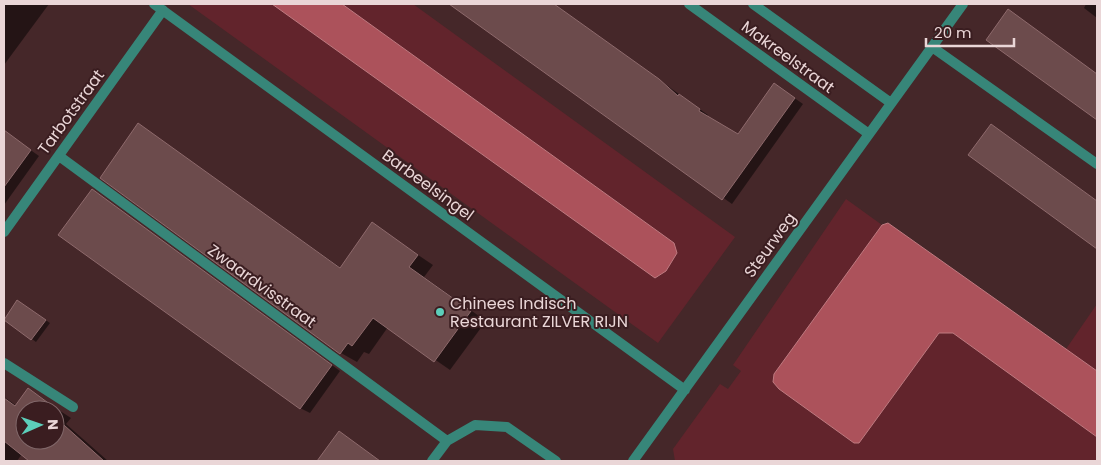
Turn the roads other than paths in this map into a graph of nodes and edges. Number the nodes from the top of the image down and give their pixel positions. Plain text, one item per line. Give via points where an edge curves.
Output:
1 (154, 4) edge
2 (689, 4) edge
3 (753, 4) edge
4 (963, 4) edge
5 (163, 10) junction
6 (932, 47) junction
7 (891, 103) junction
8 (869, 134) junction
9 (59, 156) junction
10 (1097, 164) edge
11 (4, 232) edge
12 (4, 363) edge
13 (685, 390) junction
14 (73, 407) dead end
15 (447, 441) junction
16 (432, 461) edge
17 (556, 461) edge
18 (633, 461) edge

1 - 5 street, Barbeelsingel
2 - 8 street, Makreelstraat
3 - 7 street, Makreelstraat
4 - 6 street, Steurweg
5 - 9 street, Tarbotstraat
5 - 13 street, Barbeelsingel
6 - 7 street, Steurweg
6 - 10 street
7 - 8 street, Steurweg
8 - 13 street, Steurweg
9 - 11 street, Tarbotstraat
9 - 15 street, Zwaardvisstraat
12 - 14 street
13 - 18 street, Steurweg
15 - 16 street
15 - 17 street via 475,426 507,427

